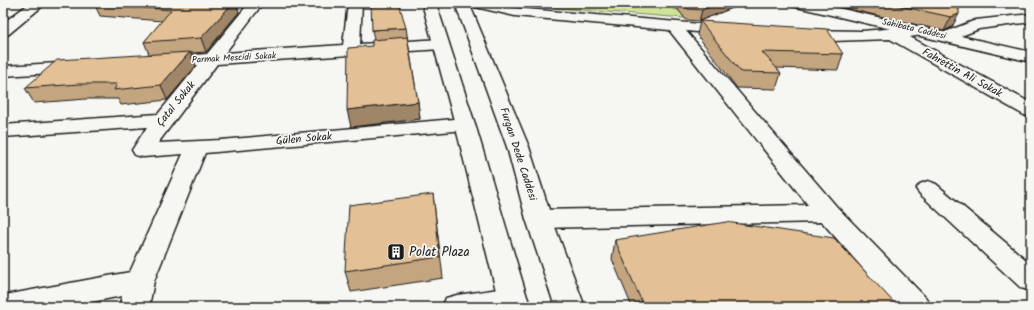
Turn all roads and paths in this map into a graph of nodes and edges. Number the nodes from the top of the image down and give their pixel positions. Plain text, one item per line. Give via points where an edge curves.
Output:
1 (39, 3) edge
2 (256, 3) edge
3 (355, 3) edge
4 (429, 3) edge
5 (462, 3) edge
6 (476, 3) edge
7 (797, 3) edge
8 (24, 14) junction
9 (3, 15) edge
10 (955, 17) edge
11 (1031, 18) edge
12 (673, 25) junction
13 (976, 25) junction
14 (3, 31) edge
15 (743, 31) edge
16 (921, 31) junction
17 (789, 34) edge
18 (893, 34) junction
19 (946, 37) junction
20 (441, 44) junction
21 (351, 50) junction
22 (1031, 57) edge
23 (213, 59) junction
24 (151, 62) edge
25 (97, 66) edge
26 (3, 71) edge
27 (1031, 111) edge
28 (164, 120) junction
29 (465, 124) junction
30 (3, 131) edge
31 (197, 147) junction
32 (143, 150) joint
33 (928, 188) dead end
34 (828, 213) junction
35 (539, 219) junction
36 (1031, 280) edge
37 (137, 294) edge
38 (514, 303) edge
39 (5, 307) edge
40 (457, 307) edge
41 (570, 307) edge
42 (915, 307) edge

1 - 8 street
2 - 23 street, Çatal Sokak
3 - 21 street
4 - 20 street
5 - 35 street, Furgan Dede Caddesi via 518,147
6 - 12 street via 515,12
7 - 16 street, Sahibata Caddesi
8 - 9 street
8 - 14 street
10 - 13 street
11 - 13 street
12 - 15 street
12 - 34 street
13 - 19 street
16 - 18 street
16 - 19 street, Sahibata Caddesi
17 - 18 street via 828,37
18 - 27 street, Fahrettin Ali Sokak
19 - 22 street, Sahibata Caddesi
20 - 21 street, Parmak Mescidi Sokak
20 - 29 street
21 - 23 street, Parmak Mescidi Sokak
23 - 24 street, Parmak Mescidi Sokak
23 - 28 street, Çatal Sokak
25 - 26 street
28 - 30 street
28 - 32 street, Çatal Sokak
29 - 31 street, Gülen Sokak
29 - 38 street
31 - 32 street, Gülen Sokak
31 - 37 street
33 - 36 street
34 - 35 street
34 - 42 street
35 - 41 street, Furgan Dede Caddesi
37 - 39 street
38 - 40 street

